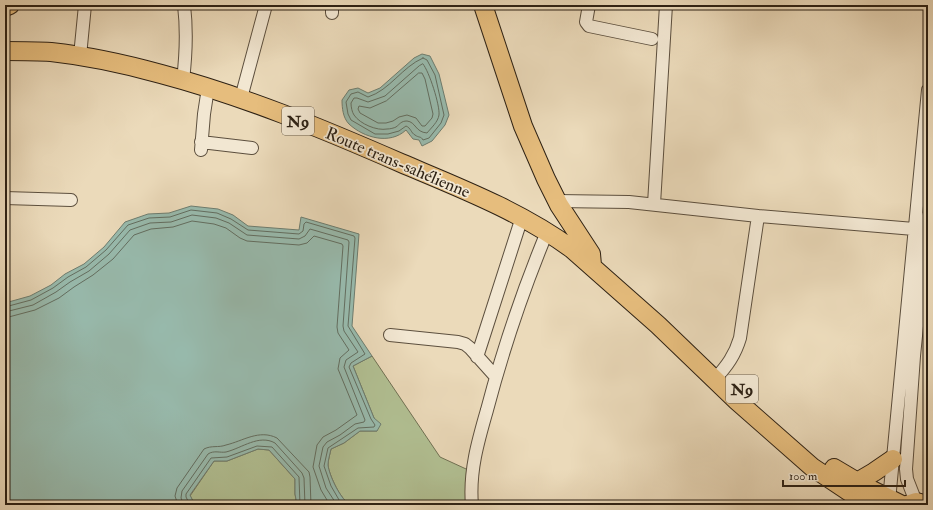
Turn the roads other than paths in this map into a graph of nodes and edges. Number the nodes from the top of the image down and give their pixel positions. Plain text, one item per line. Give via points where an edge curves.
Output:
1 (85, 5) edge
2 (184, 5) edge
3 (266, 5) edge
4 (483, 5) edge
5 (589, 5) edge
6 (666, 5) edge
7 (652, 39) dead end
8 (5, 51) edge
9 (80, 56) junction
10 (183, 80) junction
11 (208, 88) junction
12 (928, 90) edge
13 (240, 98) junction
14 (252, 148) dead end
15 (5, 198) edge
16 (71, 200) dead end
17 (557, 201) junction
18 (654, 204) junction
19 (758, 216) junction
20 (928, 216) edge
21 (522, 217) junction
22 (921, 230) junction
23 (547, 232) junction
24 (927, 248) edge
25 (592, 263) junction
26 (390, 335) dead end
27 (478, 357) junction
28 (719, 375) junction
29 (496, 377) junction
30 (893, 459) junction
31 (857, 482) junction
32 (905, 503) edge
33 (472, 505) edge
34 (868, 505) edge

1 - 9 street
2 - 10 street via 186,28
3 - 13 street
4 - 17 highway, Route trans-sahélienne / N9 via 523,126
5 - 7 street via 586,22 589,26
6 - 18 street
8 - 9 highway, Route trans-sahélienne / N9
9 - 10 highway, Route trans-sahélienne / N9
10 - 11 highway, Route trans-sahélienne / N9
11 - 13 highway, Route trans-sahélienne / N9
11 - 14 street via 201,146
12 - 22 street
13 - 21 highway, Route trans-sahélienne / N9 via 476,194
15 - 16 street
17 - 18 street
17 - 25 highway, Route trans-sahélienne / N9 via 590,251
18 - 19 street
19 - 22 street
19 - 28 street via 740,338 735,354
20 - 22 street
21 - 23 highway, Route trans-sahélienne / N9
21 - 27 street
22 - 24 street
22 - 30 street
23 - 25 highway, Route trans-sahélienne / N9
23 - 29 street via 518,307
24 - 32 street via 914,356
25 - 28 highway, Route trans-sahélienne / N9 via 658,325
26 - 27 street via 458,342 465,344
27 - 29 street
28 - 31 highway, Route trans-sahélienne / N9 via 831,466
28 - 34 highway, Route trans-sahélienne / N9 via 736,401 812,467
29 - 33 street via 474,458 471,479
30 - 31 highway
30 - 32 street
31 - 32 highway, Route trans-sahélienne / N9

